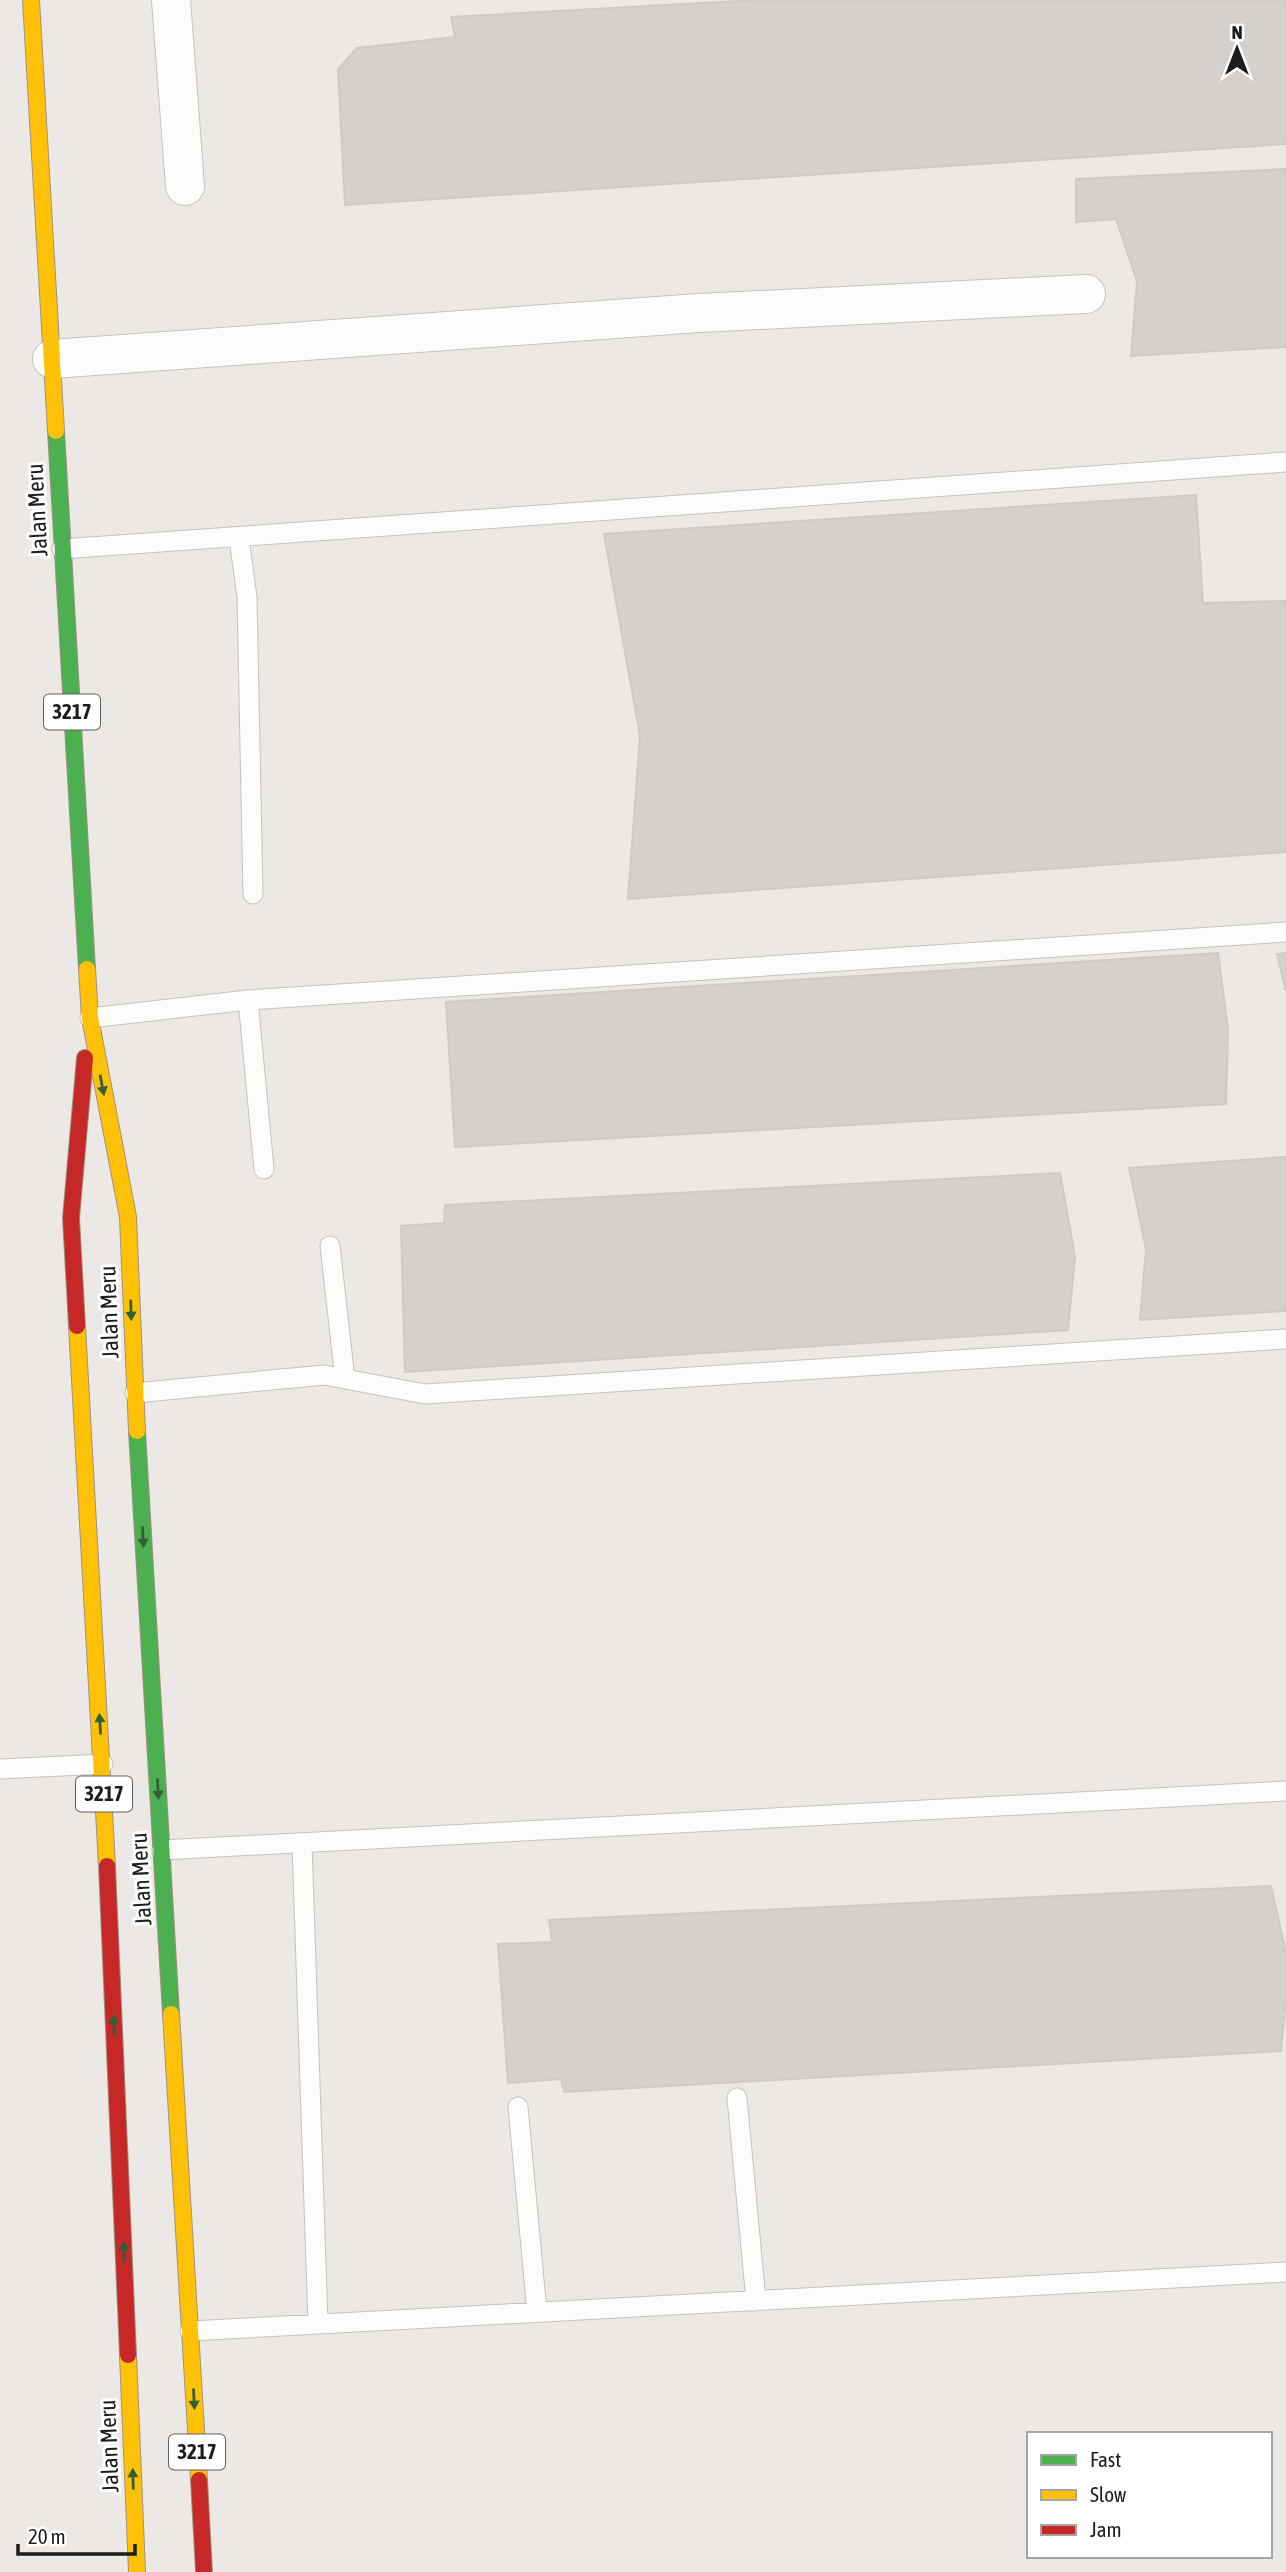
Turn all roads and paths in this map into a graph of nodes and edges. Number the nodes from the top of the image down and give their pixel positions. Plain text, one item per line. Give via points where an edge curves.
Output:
1 (31, 0) edge
2 (171, 0) edge
3 (185, 186) dead end
4 (1086, 295) dead end
5 (52, 359) junction
6 (1286, 462) edge
7 (239, 538) junction
8 (62, 550) junction
9 (253, 894) dead end
10 (1286, 932) edge
11 (248, 1000) junction
12 (90, 1018) junction
13 (264, 1169) dead end
14 (330, 1246) dead end
15 (1286, 1339) edge
16 (345, 1379) junction
17 (135, 1393) junction
18 (103, 1764) junction
19 (0, 1769) edge
20 (1286, 1791) edge
21 (302, 1843) junction
22 (162, 1850) junction
23 (737, 2098) dead end
24 (518, 2107) dead end
25 (1286, 2272) edge
26 (756, 2301) junction
27 (537, 2312) junction
28 (318, 2324) junction
29 (190, 2331) junction
30 (137, 2572) edge
31 (204, 2572) edge

1 - 5 main road, Jalan Meru / 3217
2 - 3 street
4 - 5 street via 699,313
5 - 8 main road, Jalan Meru / 3217
6 - 7 lane
7 - 8 lane
7 - 9 lane via 247,597
8 - 12 main road, Jalan Meru / 3217
10 - 11 lane
11 - 12 lane
11 - 13 lane
12 -> 17 main road, Jalan Meru / 3217 via 128,1217
18 -> 12 main road, Jalan Meru / 3217 via 71,1217
14 - 16 lane
15 - 16 lane via 425,1394
16 - 17 lane via 324,1375
17 -> 22 main road, Jalan Meru / 3217
18 - 19 lane
30 -> 18 main road, Jalan Meru / 3217
20 - 21 lane
21 - 22 lane
21 - 28 lane
22 - 29 main road, Jalan Meru / 3217
23 - 26 lane
24 - 27 lane
25 - 26 lane
26 - 27 lane
27 - 28 lane
28 - 29 lane
29 -> 31 main road, Jalan Meru / 3217

